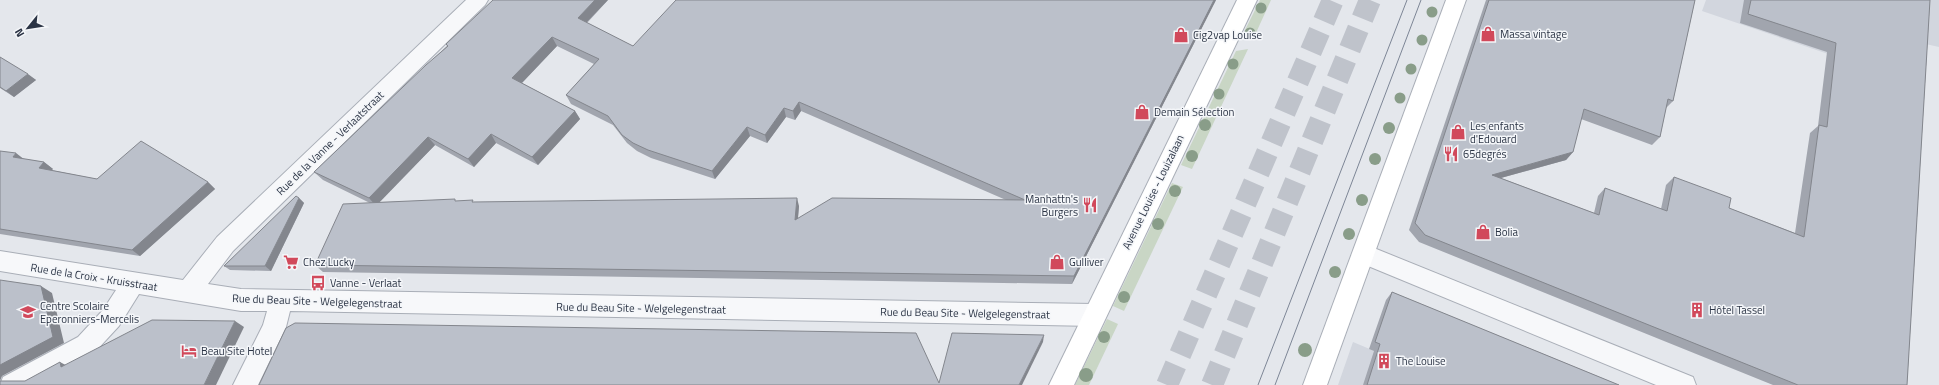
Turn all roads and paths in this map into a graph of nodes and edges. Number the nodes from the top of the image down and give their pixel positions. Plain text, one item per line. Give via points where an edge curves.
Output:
1 (478, 0) edge
2 (1247, 0) edge
3 (1456, 0) edge
4 (1364, 254) junction
5 (0, 261) edge
6 (133, 283) junction
7 (188, 292) junction
8 (281, 301) junction
9 (1094, 315) junction
10 (12, 385) edge
11 (245, 385) edge
12 (1061, 385) edge
13 (1315, 385) edge
14 (1684, 385) edge

1 - 7 street, Rue de la Vanne - Verlaatstraat via 225,244
2 - 9 street, Avenue Louise - Louizalaan
3 - 4 street
4 - 13 street via 1349,288
4 - 14 street
5 - 6 street, Rue de la Croix - Kruisstraat
6 - 7 street, Rue de la Croix - Kruisstraat
6 - 10 street via 111,318 86,345
7 - 8 street, Rue du Beau Site - Welgelegenstraat via 241,300
8 - 9 street, Rue du Beau Site - Welgelegenstraat
8 - 11 street via 274,327
9 - 12 street, Avenue Louise - Louizalaan

